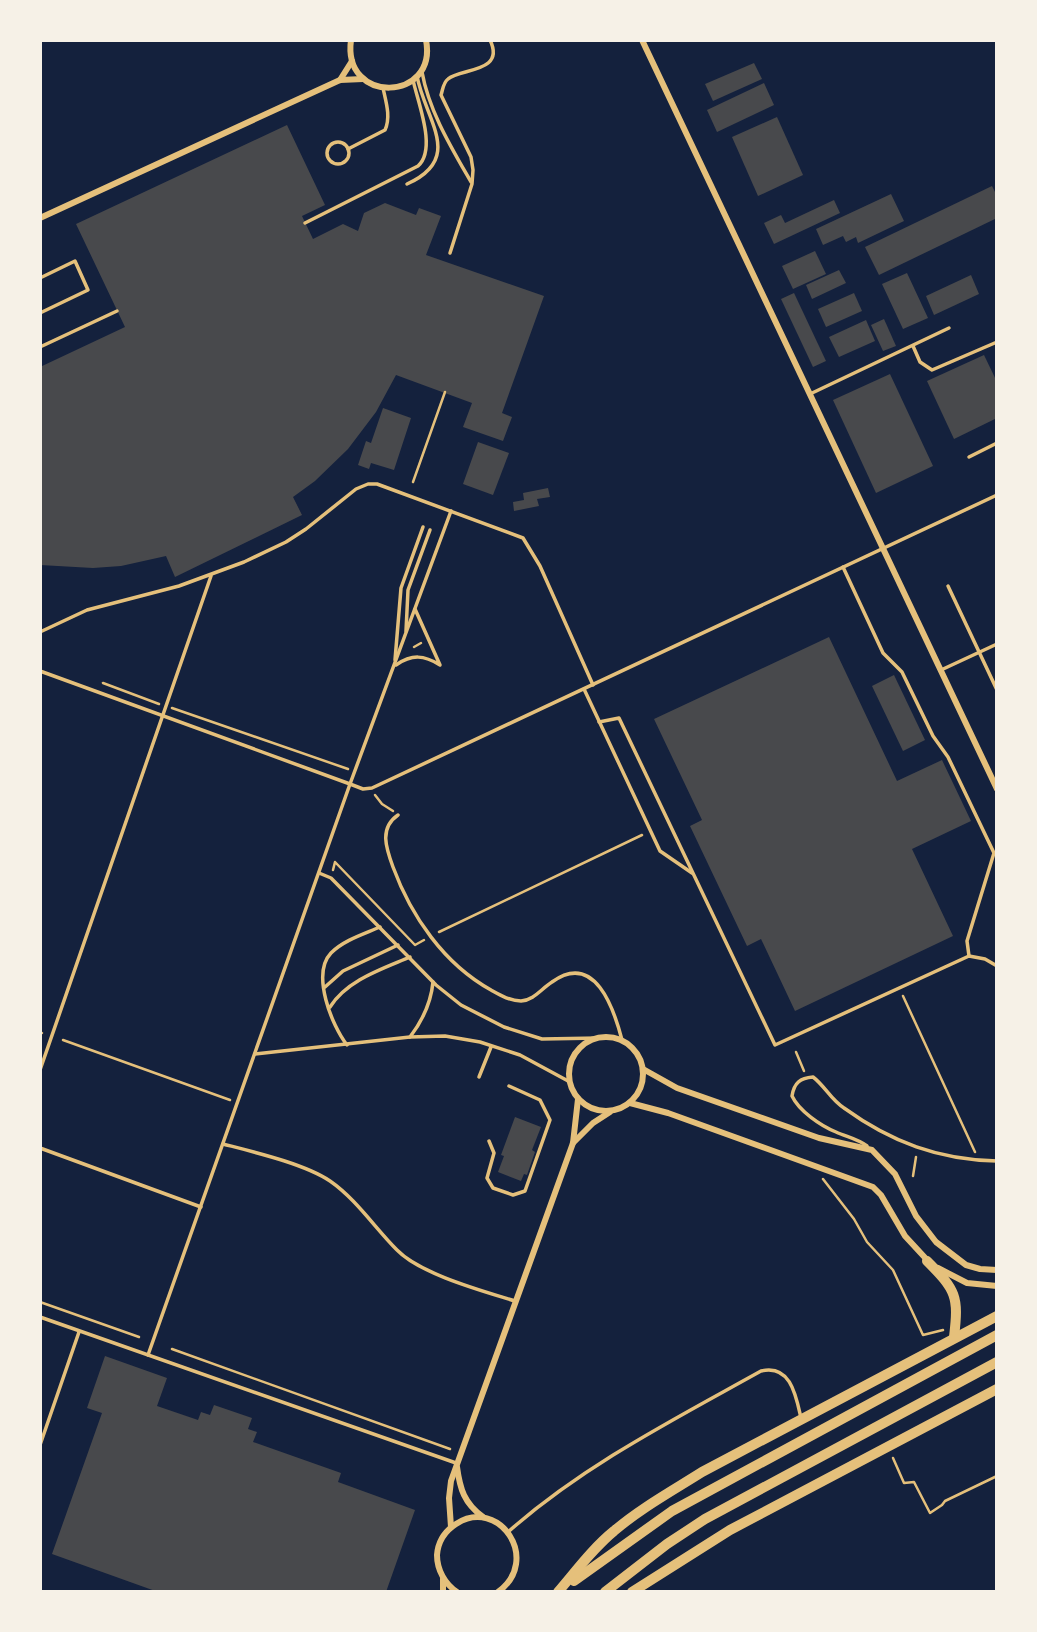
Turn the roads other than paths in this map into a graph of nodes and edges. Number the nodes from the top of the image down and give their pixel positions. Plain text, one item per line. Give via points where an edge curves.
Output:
1 (351, 40) edge
2 (490, 40) edge
3 (642, 40) edge
4 (428, 42) edge
5 (352, 61) junction
6 (417, 76) junction
7 (363, 79) junction
8 (340, 80) junction
9 (383, 88) junction
10 (348, 149) junction
11 (407, 184) dead end
12 (472, 184) junction
13 (40, 218) edge
14 (305, 223) dead end
15 (450, 253) dead end
16 (40, 278) edge
17 (117, 311) dead end
18 (40, 313) edge
19 (949, 328) dead end
20 (997, 342) edge
21 (912, 346) junction
22 (40, 347) edge
23 (810, 394) junction
24 (997, 443) edge
25 (969, 457) dead end
26 (997, 495) edge
27 (451, 511) junction
28 (423, 527) dead end
29 (430, 530) dead end
30 (883, 548) junction
31 (843, 567) junction
32 (212, 575) junction
33 (948, 586) dead end
34 (415, 610) junction
35 (40, 632) edge
36 (406, 633) junction
37 (997, 644) edge
38 (979, 653) junction
39 (394, 666) junction
40 (941, 670) junction
41 (40, 671) edge
42 (593, 685) junction
43 (584, 689) junction
44 (997, 690) edge
45 (163, 716) junction
46 (600, 722) junction
47 (350, 785) junction
48 (997, 789) edge
49 (398, 815) road end
50 (319, 873) junction
51 (693, 874) junction
52 (380, 926) junction
53 (398, 945) junction
54 (969, 956) junction
55 (410, 957) junction
56 (997, 966) edge
57 (433, 981) junction
58 (325, 987) junction
59 (329, 1008) junction
60 (410, 1037) junction
61 (599, 1038) junction
62 (622, 1040) junction
63 (347, 1045) junction
64 (492, 1046) junction
65 (255, 1054) junction
66 (643, 1069) junction
67 (40, 1070) edge
68 (479, 1077) dead end
69 (570, 1082) junction
70 (509, 1086) dead end
71 (578, 1099) junction
72 (631, 1103) junction
73 (610, 1112) junction
74 (489, 1142) dead end
75 (573, 1143) junction
76 (223, 1144) junction
77 (40, 1149) edge
78 (872, 1150) junction
79 (997, 1161) edge
80 (201, 1207) junction
81 (927, 1261) junction
82 (997, 1270) edge
83 (997, 1286) edge
84 (515, 1301) junction
85 (997, 1316) edge
86 (40, 1317) edge
87 (79, 1331) junction
88 (955, 1332) junction
89 (997, 1335) edge
90 (148, 1355) junction
91 (997, 1362) edge
92 (997, 1389) edge
93 (801, 1419) junction
94 (40, 1446) edge
95 (456, 1463) junction
96 (484, 1518) junction
97 (451, 1527) junction
98 (508, 1532) junction
99 (443, 1579) junction
100 (443, 1592) edge
101 (457, 1592) edge
102 (498, 1592) edge
103 (559, 1592) edge
104 (605, 1592) edge
105 (632, 1592) edge

1 - 5 street
2 - 12 lane via 489,62 449,78 441,94 471,157
3 - 23 street
4 - 6 street
5 - 7 street
5 - 8 street
6 - 9 street via 404,86
6 - 11 lane via 439,150 428,172
6 - 12 lane
6 - 14 lane via 427,141 423,161
7 - 8 street
7 - 9 street
8 - 13 street
9 - 10 lane via 388,118 385,130
10 - 10 lane via 333,143 328,159 341,164 349,156
12 - 15 lane
16 - 18 lane via 75,261 88,290
17 - 22 lane
19 - 21 lane
20 - 21 lane via 932,370 920,362
21 - 23 lane
23 - 30 street
24 - 25 lane
26 - 30 lane
27 - 32 lane via 368,484 286,542
27 - 34 lane
27 - 42 lane via 527,542
28 - 39 lane via 401,588
29 - 36 lane via 408,590
30 - 31 lane
30 - 40 street
31 - 42 lane
31 - 54 lane via 883,653 902,672 994,853 967,941
32 - 35 lane via 87,610
32 - 45 lane
33 - 38 lane
34 - 36 lane
34 - 39 lane via 440,665 428,657 414,656
36 - 39 lane
37 - 38 lane
38 - 40 lane
38 - 44 lane
39 - 47 lane
40 - 48 street
41 - 45 lane
42 - 43 lane
43 - 46 lane
43 - 47 lane via 372,788
45 - 47 lane
45 - 67 lane
46 - 51 lane via 660,851
46 - 51 lane via 620,718
47 - 50 lane
49 - 62 lane via 386,831 386,846 402,890 430,936 472,979 513,1000 530,999 561,976 588,977 610,1000
50 - 52 lane via 331,878
50 - 65 lane
51 - 54 lane via 775,1045
52 - 53 lane
52 - 58 lane via 330,954 324,968
53 - 55 lane
53 - 58 lane via 342,971
54 - 56 lane
55 - 57 lane
55 - 59 lane via 351,985
57 - 60 lane via 429,1002
57 - 61 lane via 461,1005 504,1027 549,1040
58 - 59 lane
59 - 63 lane
60 - 63 lane
60 - 64 lane via 445,1036
61 - 62 street
61 - 69 street via 575,1055
62 - 66 street via 635,1051
63 - 65 lane
64 - 68 lane
64 - 69 lane via 520,1055
65 - 76 lane
66 - 72 street via 642,1086
66 - 78 street via 677,1088 819,1138
69 - 71 street
70 - 74 lane via 540,1100 550,1121 525,1191 513,1195 489,1184 494,1153
71 - 73 street via 588,1107
71 - 75 street
72 - 73 street
72 - 81 street via 873,1187
73 - 75 street
75 - 84 street
76 - 80 lane
76 - 84 lane via 321,1176 341,1189 398,1252 414,1263
77 - 80 lane
78 - 79 lane via 832,1131 795,1102 795,1085 813,1077 844,1109 928,1153
78 - 82 street via 895,1174 916,1216 941,1247 966,1265
80 - 90 lane
81 - 83 street via 967,1283
81 - 88 highway via 950,1287 957,1303
84 - 95 street
85 - 88 highway
86 - 87 lane
87 - 90 lane
87 - 94 lane
88 - 93 highway
89 - 103 highway via 672,1510
90 - 95 lane
91 - 104 highway via 717,1512
92 - 105 highway via 730,1530
93 - 98 lane via 791,1382 770,1369 761,1371 600,1462
93 - 103 highway via 640,1511 592,1551
95 - 96 street via 462,1494
95 - 97 street via 449,1489
96 - 97 street
96 - 98 street
97 - 99 street via 439,1546
98 - 102 street via 517,1560 510,1581
99 - 100 street
99 - 101 street

